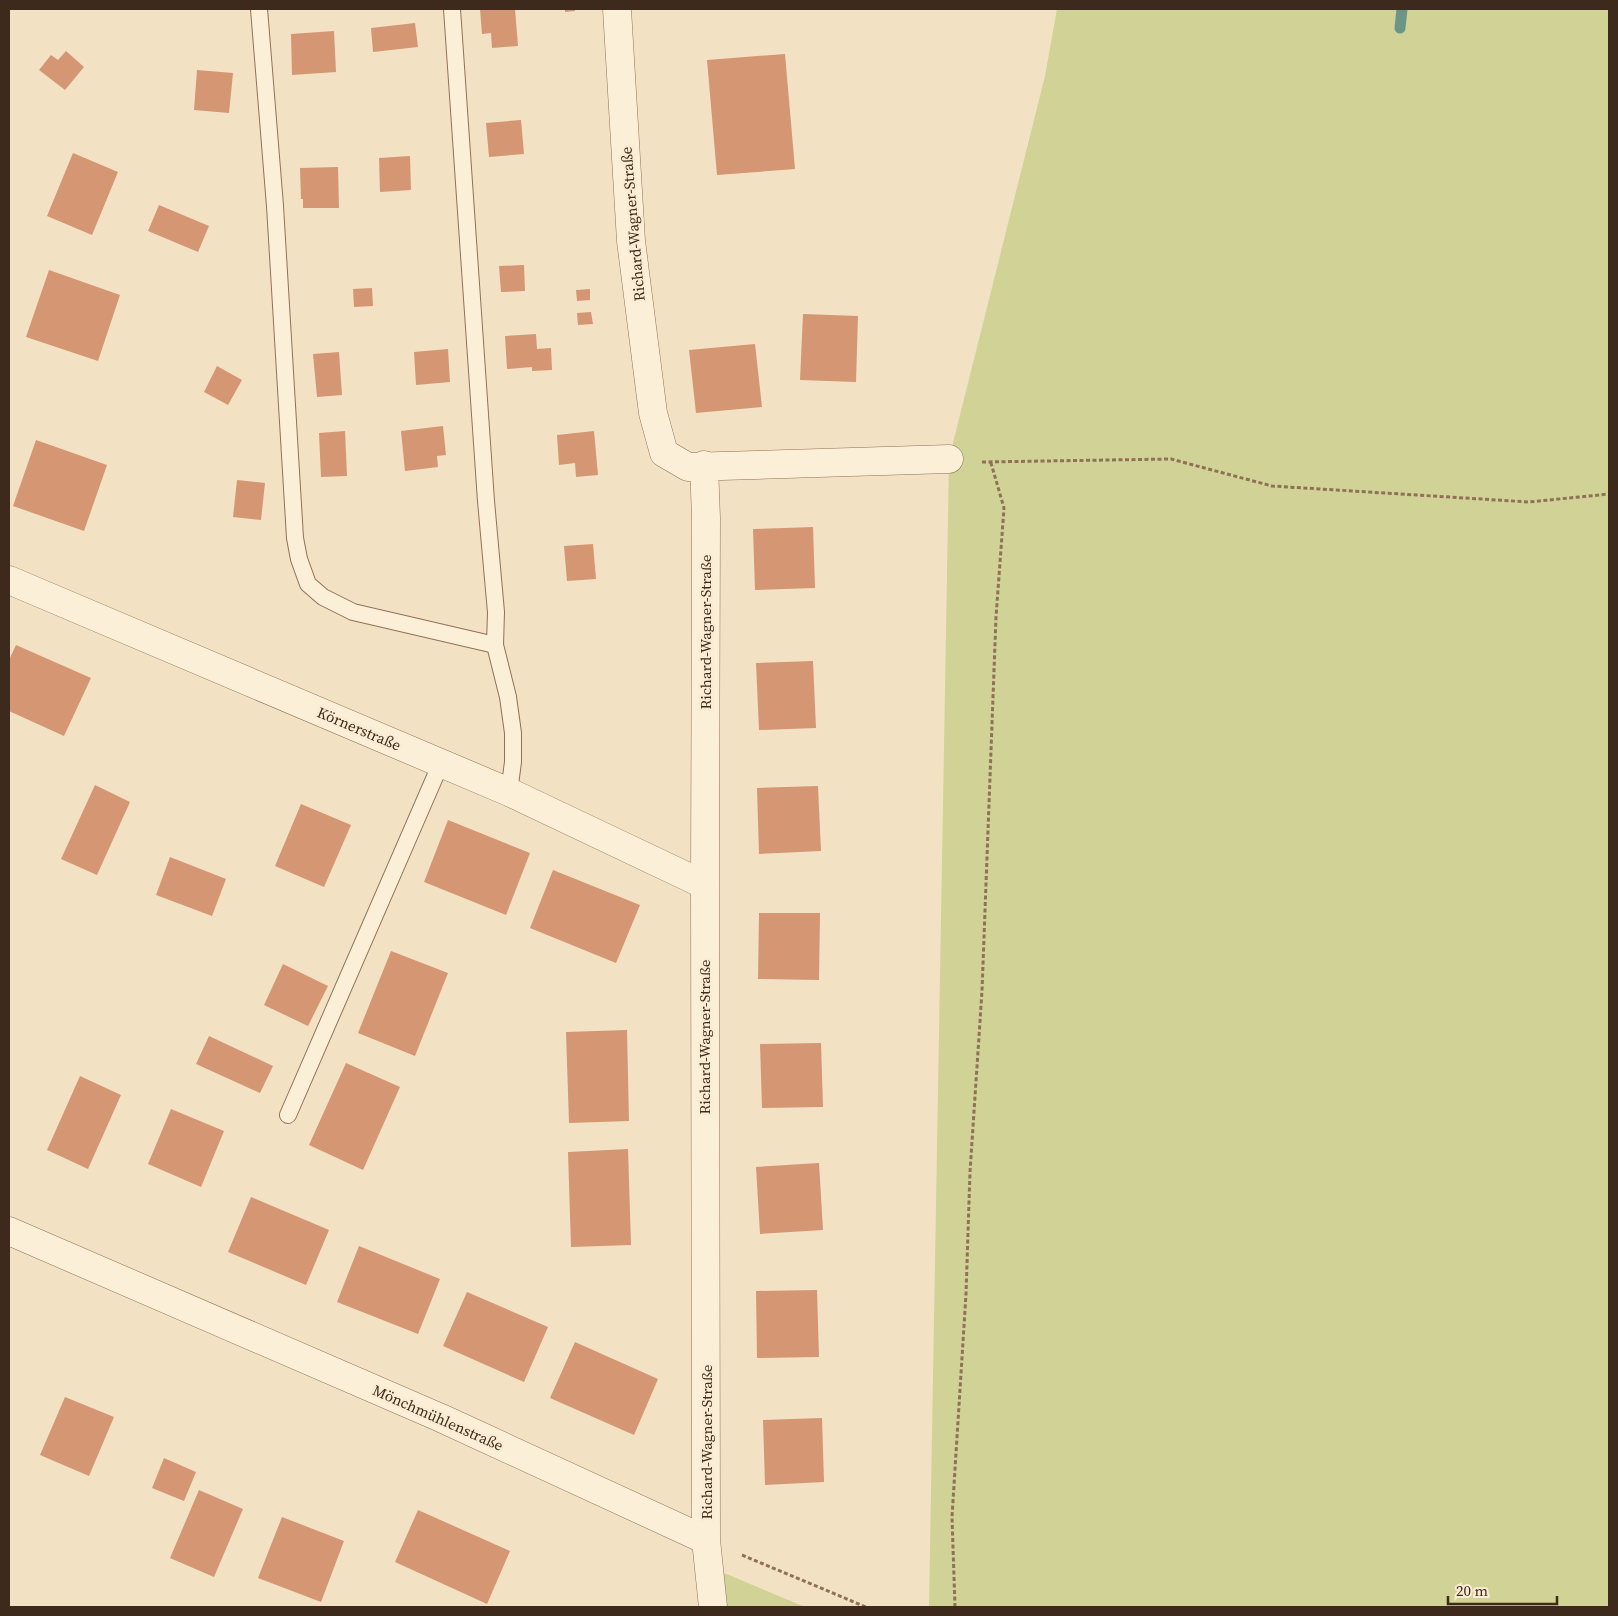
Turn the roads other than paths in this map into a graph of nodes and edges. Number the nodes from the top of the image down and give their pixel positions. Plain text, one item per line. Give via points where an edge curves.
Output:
1 (260, 9) edge
2 (452, 9) edge
3 (617, 9) edge
4 (949, 459) road end
5 (704, 466) junction
6 (9, 580) edge
7 (495, 645) junction
8 (440, 763) junction
9 (510, 792) junction
10 (705, 885) junction
11 (288, 1115) dead end
12 (9, 1231) edge
13 (706, 1540) junction
14 (713, 1607) edge

1 - 7 lane via 296,538 308,584 323,597 353,612
2 - 7 lane via 496,612
3 - 5 street, Richard-Wagner-Straße via 632,241 653,413 664,453 688,467
4 - 5 street, Richard-Wagner-Straße
5 - 10 street, Richard-Wagner-Straße
6 - 8 street, Körnerstraße
7 - 9 lane via 513,733
8 - 9 street, Körnerstraße
8 - 11 lane
9 - 10 street, Körnerstraße
10 - 13 street, Richard-Wagner-Straße
12 - 13 street, Mönchmühlenstraße via 441,1418
13 - 14 street, Richard-Wagner-Straße

